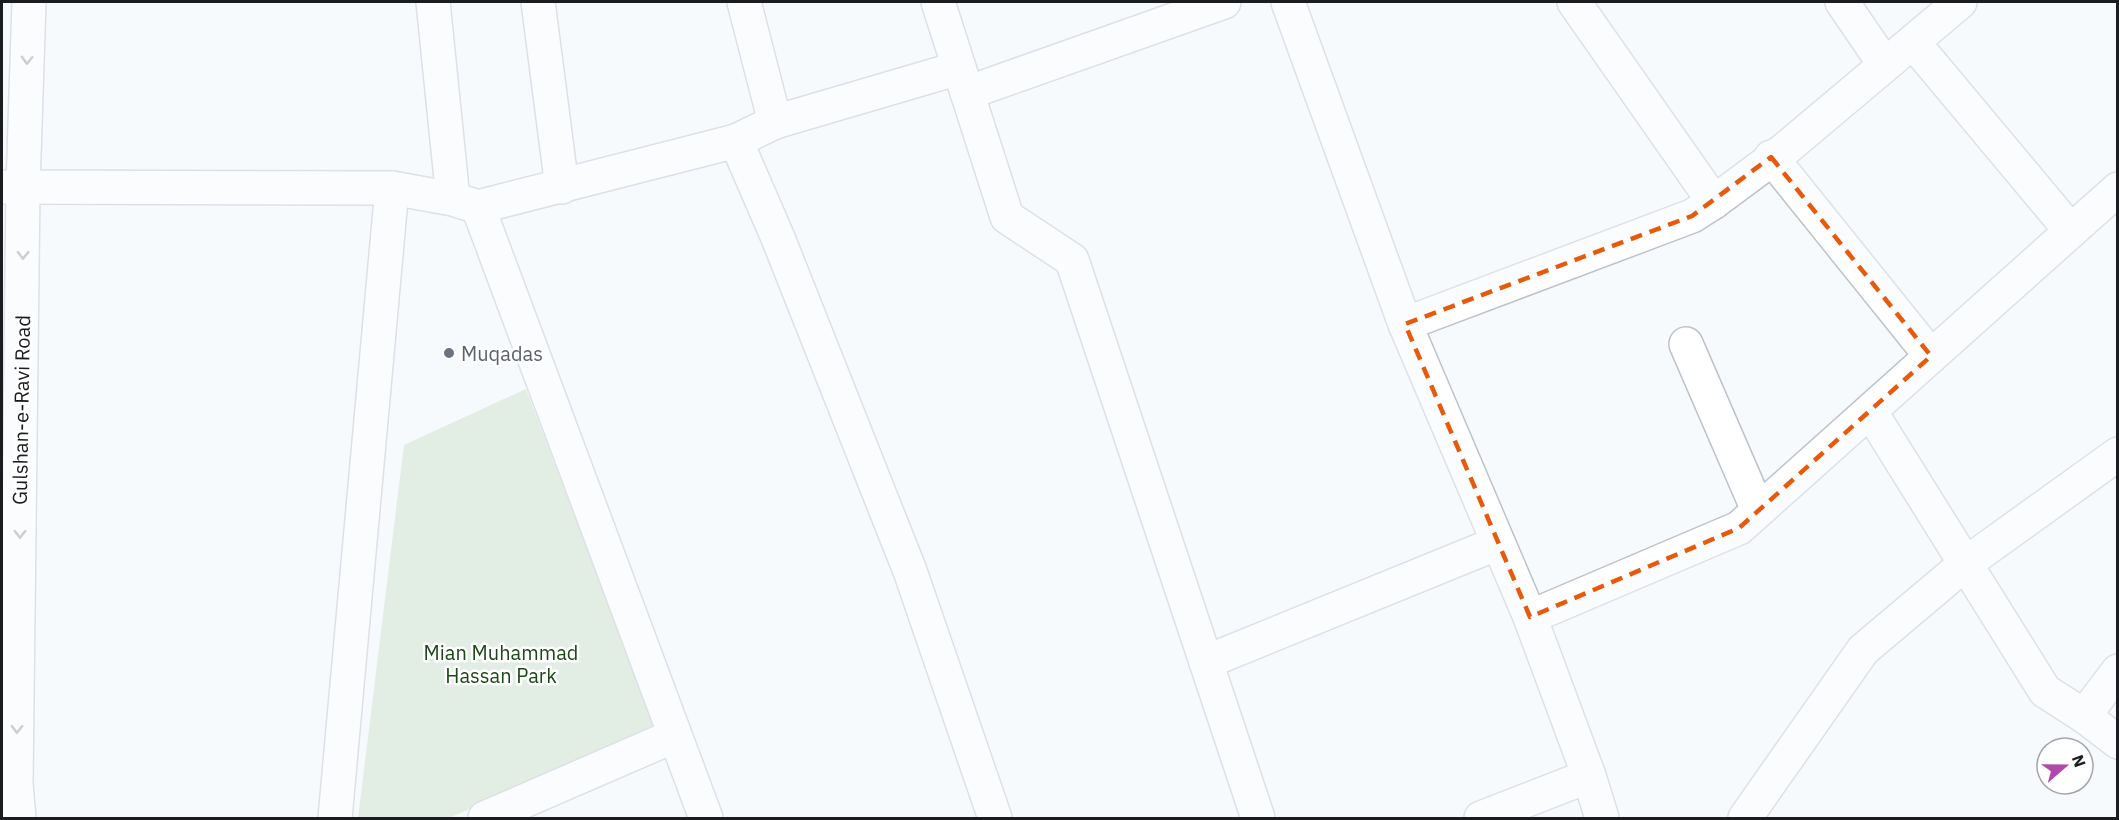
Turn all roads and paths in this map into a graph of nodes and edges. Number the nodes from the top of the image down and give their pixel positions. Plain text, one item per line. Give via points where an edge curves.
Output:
1 (28, 2) edge
2 (433, 2) edge
3 (538, 2) edge
4 (744, 2) edge
5 (938, 2) edge
6 (1224, 2) edge
7 (1288, 2) edge
8 (1574, 2) edge
9 (1842, 2) edge
10 (1960, 2) edge
11 (1913, 42) junction
12 (1885, 65) junction
13 (963, 81) junction
14 (775, 122) junction
15 (736, 141) junction
16 (1771, 157) junction
17 (12, 187) edge
18 (562, 187) junction
19 (393, 188) junction
20 (2118, 189) edge
21 (1714, 202) junction
22 (466, 203) junction
23 (2071, 231) junction
24 (1405, 324) junction
25 (1686, 344) dead end
26 (1931, 356) junction
27 (1870, 411) junction
28 (2118, 454) edge
29 (1758, 510) junction
30 (1498, 543) junction
31 (1965, 564) junction
32 (1530, 617) junction
33 (1206, 662) junction
34 (2118, 671) edge
35 (2084, 716) junction
36 (674, 736) junction
37 (2118, 742) edge
38 (1589, 777) junction
39 (19, 819) edge
40 (335, 819) edge
41 (485, 819) edge
42 (706, 819) edge
43 (995, 819) edge
44 (1258, 819) edge
45 (1482, 819) edge
46 (1602, 819) edge
47 (1745, 819) edge

1 -> 17 street, Gulshan-e-Ravi Road
2 - 22 street
3 - 18 street
4 - 14 street
5 - 13 street
6 - 13 street
7 - 24 street
8 - 21 street
9 - 12 street
10 - 11 street
11 - 12 street
11 - 23 street
12 - 16 street
13 - 14 street
13 - 33 street via 1007,217 1072,260
14 - 15 street
15 - 18 street
15 - 43 street via 910,571
16 - 21 street
16 - 26 street
17 - 19 street
17 -> 39 street, Gulshan-e-Ravi Road
18 - 22 street
19 - 22 street
19 - 40 street
20 - 23 street
21 - 24 street via 1692,216
22 - 36 street
23 - 26 street
24 - 30 street
25 - 29 street
26 - 27 street
27 - 29 street
27 - 31 street
28 - 31 street
29 - 32 street via 1739,528
30 - 32 street
30 - 33 street
31 - 35 street via 2045,691
31 - 47 street via 1863,650
32 - 38 street
33 - 44 street
34 - 35 street
35 - 37 street
36 - 41 street
36 - 42 street
38 - 45 street
38 - 46 street

